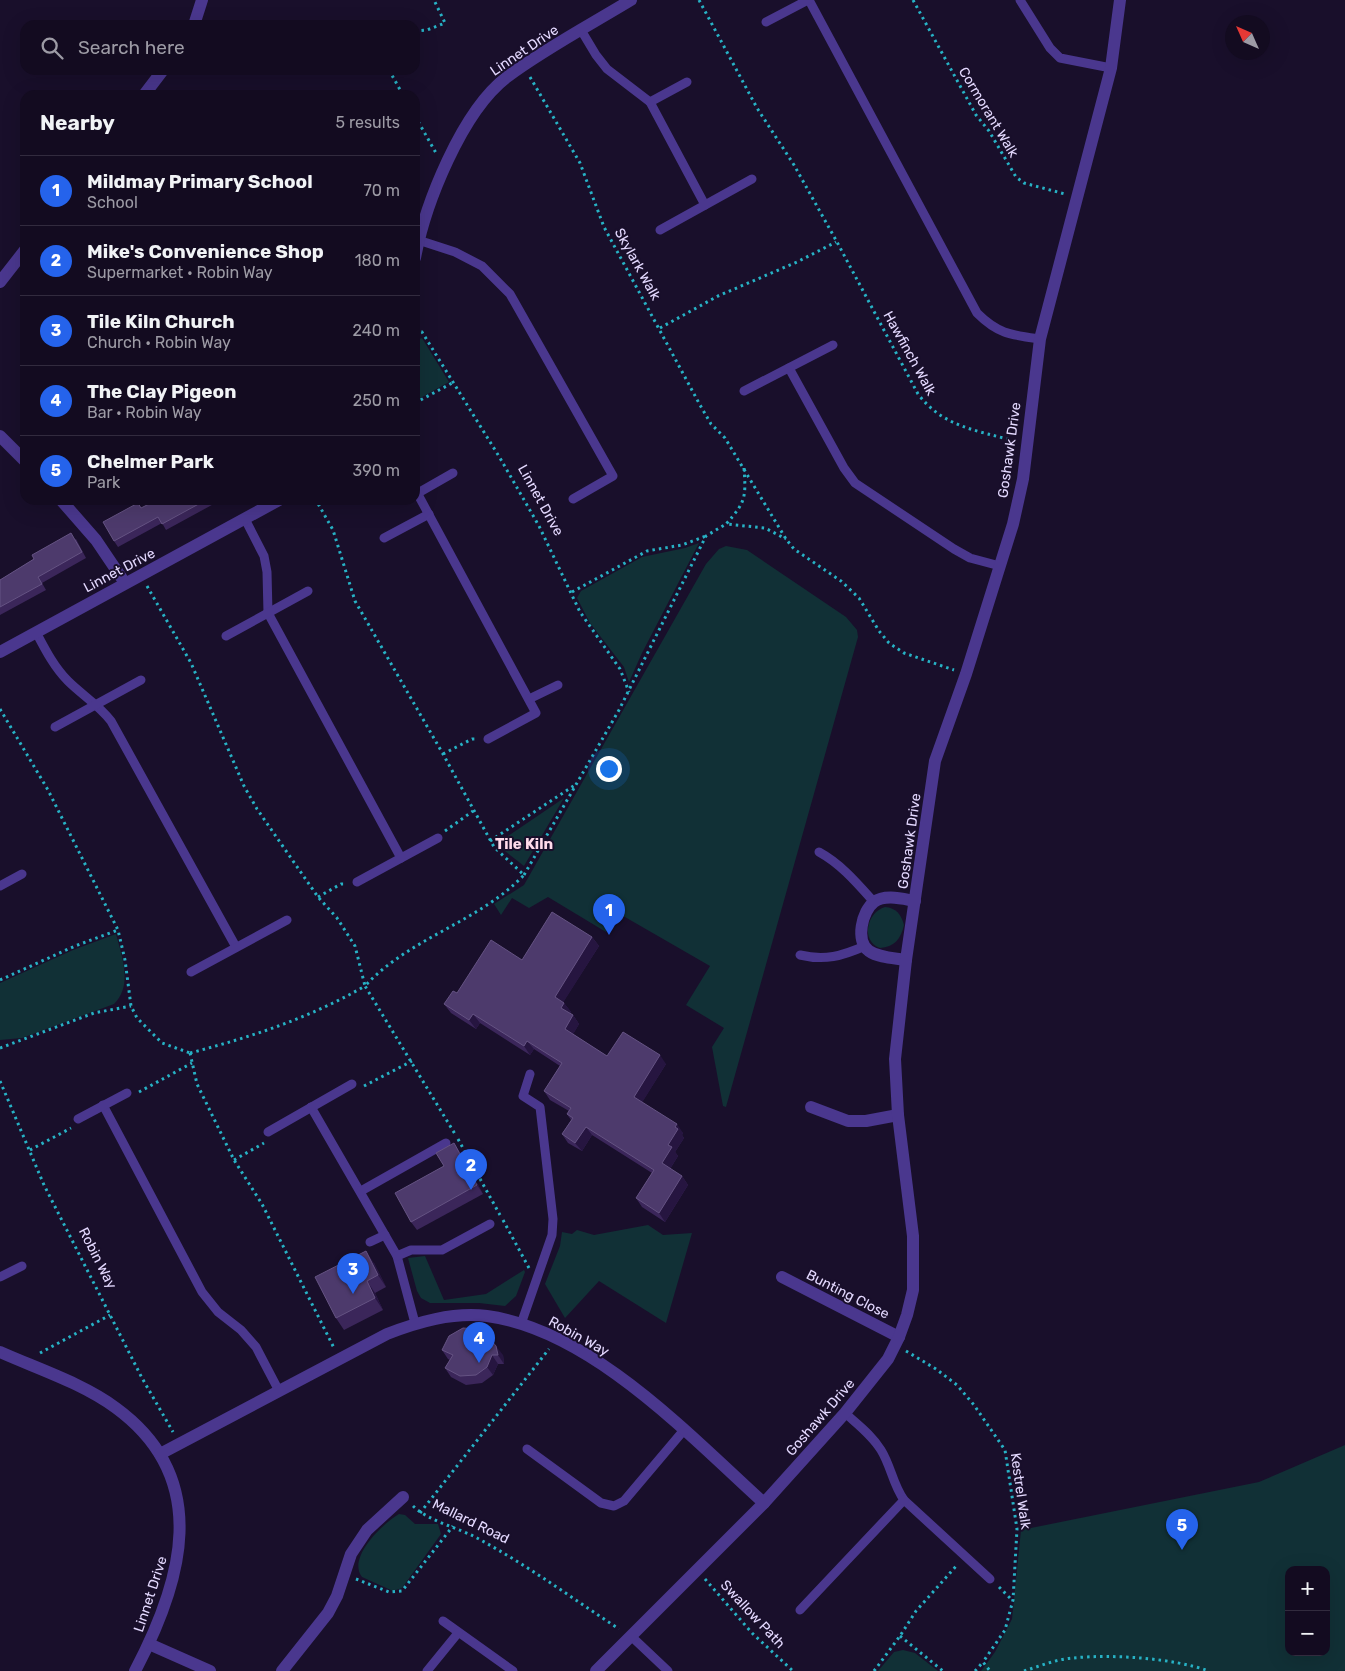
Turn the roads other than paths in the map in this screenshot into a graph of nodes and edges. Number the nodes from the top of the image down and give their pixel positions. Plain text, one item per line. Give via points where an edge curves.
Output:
1 (202, 0) edge
2 (631, 0) edge
3 (808, 0) edge
4 (1020, 0) edge
5 (1120, 0) edge
6 (196, 20) edge
7 (766, 22) dead end
8 (581, 30) junction
9 (1111, 68) junction
10 (159, 75) edge
11 (687, 82) dead end
12 (148, 90) edge
13 (650, 102) junction
14 (752, 179) dead end
15 (705, 205) junction
16 (660, 230) dead end
17 (420, 235) edge
18 (420, 241) edge
19 (20, 256) edge
20 (0, 282) edge
21 (1040, 339) junction
22 (833, 345) dead end
23 (789, 368) junction
24 (744, 391) dead end
25 (0, 436) edge
26 (20, 456) edge
27 (453, 473) dead end
28 (420, 489) edge
29 (420, 498) edge
30 (574, 499) dead end
31 (65, 505) edge
32 (270, 505) edge
33 (429, 514) junction
34 (245, 520) junction
35 (384, 538) dead end
36 (1000, 566) junction
37 (125, 583) junction
38 (308, 591) dead end
39 (268, 613) junction
40 (36, 632) junction
41 (226, 636) dead end
42 (0, 652) edge
43 (141, 680) dead end
44 (558, 685) dead end
45 (529, 699) junction
46 (96, 704) junction
47 (55, 726) dead end
48 (488, 739) road end
49 (438, 838) road end
50 (819, 852) dead end
51 (401, 858) junction
52 (22, 874) dead end
53 (357, 882) road end
54 (0, 886) edge
55 (915, 901) junction
56 (874, 902) junction
57 (287, 920) dead end
58 (865, 946) junction
59 (236, 947) junction
60 (800, 955) dead end
61 (906, 960) junction
62 (191, 972) dead end
63 (530, 1074) dead end
64 (352, 1084) road end
65 (127, 1092) road end
66 (103, 1105) junction
67 (311, 1107) junction
68 (811, 1107) dead end
69 (898, 1114) junction
70 (78, 1119) road end
71 (268, 1132) road end
72 (446, 1143) dead end
73 (361, 1191) junction
74 (490, 1224) dead end
75 (385, 1235) junction
76 (370, 1242) dead end
77 (397, 1256) junction
78 (22, 1266) dead end
79 (0, 1277) edge
80 (782, 1277) dead end
81 (415, 1323) junction
82 (521, 1324) junction
83 (897, 1341) junction
84 (0, 1352) edge
85 (279, 1391) junction
86 (845, 1413) junction
87 (684, 1430) junction
88 (527, 1449) dead end
89 (160, 1454) junction
90 (403, 1497) road end
91 (904, 1500) junction
92 (764, 1503) junction
93 (990, 1579) road end
94 (800, 1610) dead end
95 (443, 1621) dead end
96 (458, 1633) junction
97 (632, 1637) junction
98 (149, 1644) junction
99 (135, 1671) edge
100 (210, 1671) edge
101 (282, 1671) edge
102 (428, 1671) edge
103 (513, 1671) edge
104 (596, 1671) edge
105 (668, 1671) edge

1 - 6 street
2 - 8 street, Linnet Drive
3 - 7 lane
3 - 21 lane via 977,313 991,327
4 - 9 lane via 1050,48 1060,58
5 - 9 street, Goshawk Drive
8 - 13 lane via 607,68
8 - 17 street, Linnet Drive via 523,66 476,109 445,169
9 - 21 street, Goshawk Drive
10 - 12 street
11 - 13 lane
13 - 15 lane
14 - 15 lane
15 - 16 lane
18 - 30 lane via 476,262 510,294 613,476
19 - 20 street
21 - 36 street, Goshawk Drive via 1023,479
22 - 23 lane
23 - 24 lane
23 - 36 lane via 855,483 954,549 970,558
25 - 26 street
27 - 28 lane
29 - 33 lane
31 - 37 street via 96,540
32 - 34 street, Linnet Drive
33 - 35 lane
33 - 45 lane
34 - 37 street, Linnet Drive
34 - 39 lane via 264,556
36 - 55 street, Goshawk Drive via 935,761
37 - 40 street, Linnet Drive
38 - 39 lane
39 - 41 lane
39 - 51 lane
40 - 42 street, Linnet Drive
40 - 46 lane via 56,667
43 - 46 lane
44 - 45 lane
45 - 48 lane via 536,713
46 - 47 lane
46 - 59 lane via 111,721
49 - 51 lane
50 - 56 lane via 831,858
51 - 53 lane
52 - 54 lane
55 - 56 street, Goshawk Drive via 892,898
55 - 61 street, Goshawk Drive
56 - 58 street via 866,912 861,928
57 - 59 lane
58 - 60 lane via 828,959
58 - 61 street via 881,956
59 - 62 lane
61 - 69 street, Goshawk Drive via 895,1059
63 - 82 lane via 523,1096 540,1107 553,1220 548,1250
64 - 67 lane
65 - 66 lane
66 - 70 lane
66 - 85 lane via 202,1292 218,1312 256,1347
67 - 71 lane
67 - 73 lane
68 - 69 street via 848,1121
69 - 83 street, Goshawk Drive via 914,1262 913,1290
72 - 73 lane
73 - 75 lane
74 - 77 lane via 442,1250 412,1250
75 - 76 lane
75 - 77 lane
77 - 81 lane
78 - 79 lane
80 - 83 street, Bunting Close
81 - 82 street, Robin Way via 452,1316 486,1316
81 - 85 street, Robin Way via 339,1357
82 - 87 street, Robin Way via 555,1338 614,1374
83 - 86 street, Goshawk Drive
84 - 89 street, Linnet Drive via 116,1408 148,1437
85 - 89 street, Robin Way
86 - 91 lane via 881,1450 896,1490
86 - 92 street, Goshawk Drive
87 - 88 lane via 624,1501 614,1506 601,1503
87 - 92 street, Robin Way
89 - 98 street, Linnet Drive via 177,1498 179,1546 173,1581
90 - 101 street via 367,1530 351,1554 328,1613
91 - 93 lane
91 - 94 lane
92 - 97 street, Goshawk Drive
95 - 96 lane
96 - 102 lane
96 - 103 lane
97 - 104 street, Goshawk Drive
97 - 105 lane
98 - 99 street, Linnet Drive
98 - 100 street

